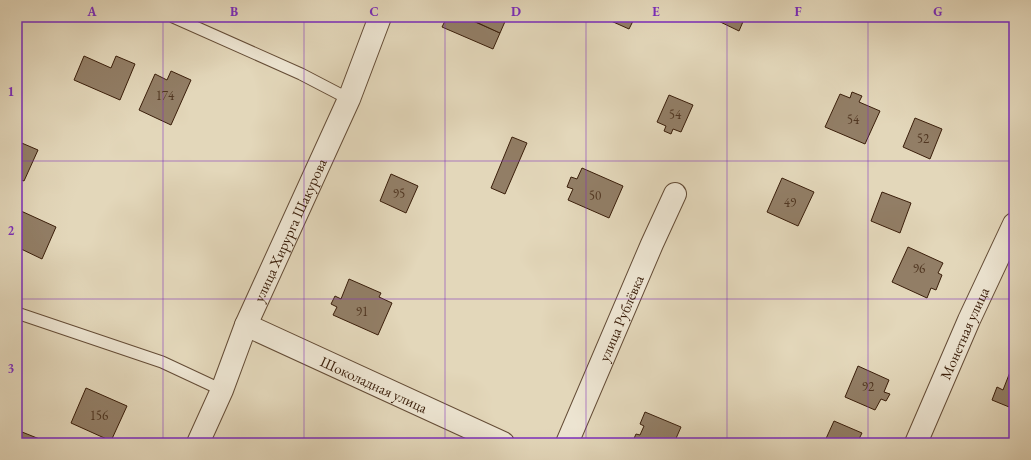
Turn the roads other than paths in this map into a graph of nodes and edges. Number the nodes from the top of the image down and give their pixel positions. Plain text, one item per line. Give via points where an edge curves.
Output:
1 (173, 17) edge
2 (380, 17) edge
3 (349, 99) junction
4 (675, 194) dead end
5 (1014, 224) edge
6 (17, 313) edge
7 (246, 324) junction
8 (222, 390) junction
9 (198, 443) edge
10 (503, 443) edge
11 (567, 443) edge
12 (916, 443) edge

1 - 3 lane via 301,74
2 - 3 street, улица Хирурга Шакурова
3 - 7 street, улица Хирурга Шакурова
4 - 11 street, улица Рублёвка
5 - 12 street, Монетная улица
6 - 8 lane via 162,362
7 - 8 street, улица Хирурга Шакурова
7 - 10 street, Шоколадная улица
8 - 9 street, улица Хирурга Шакурова

